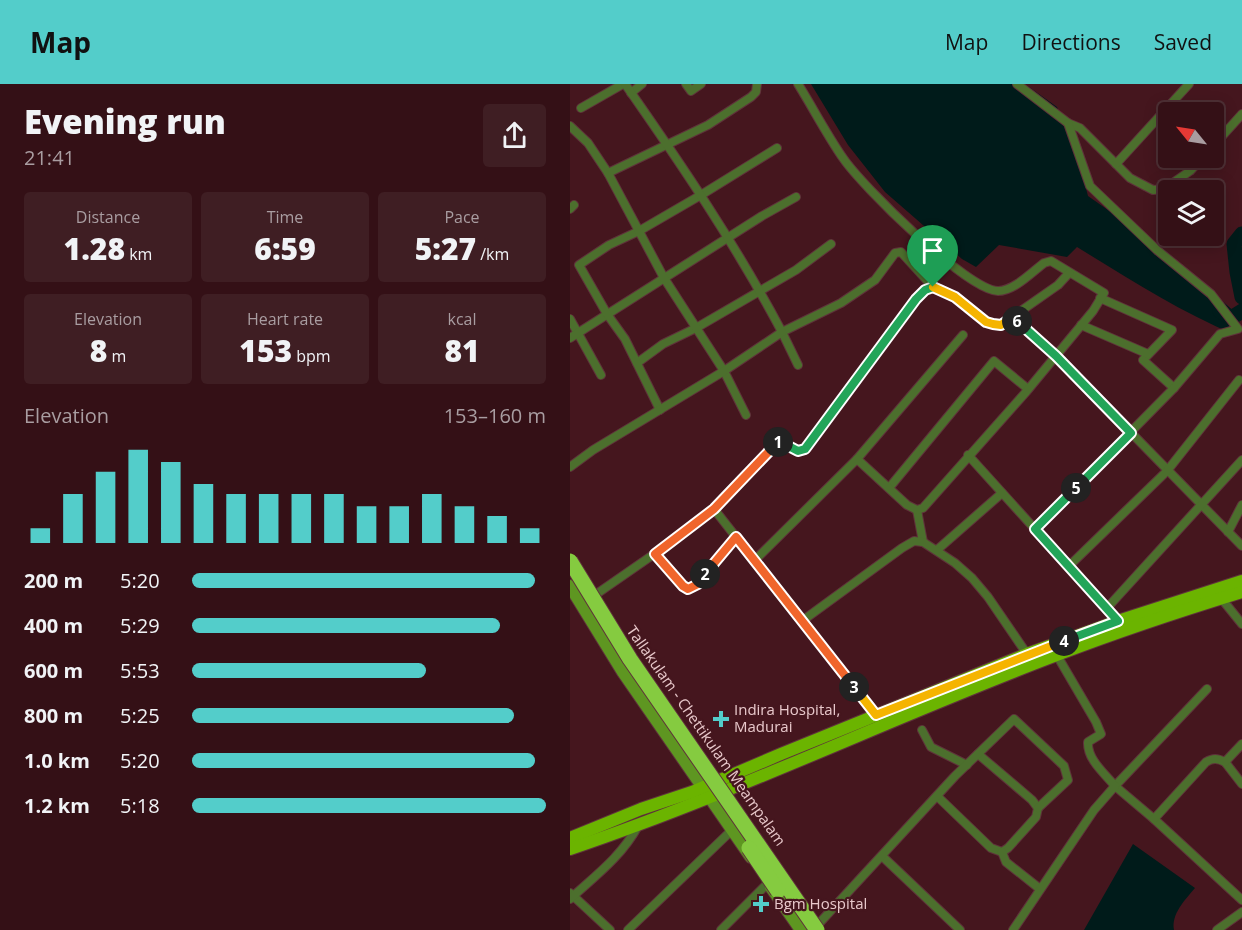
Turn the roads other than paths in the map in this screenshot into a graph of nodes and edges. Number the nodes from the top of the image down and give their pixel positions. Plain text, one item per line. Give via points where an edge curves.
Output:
1 (624, 84) edge
2 (642, 84) edge
3 (686, 84) edge
4 (701, 84) edge
5 (757, 84) edge
6 (798, 84) edge
7 (1017, 84) edge
8 (1189, 84) edge
9 (631, 93) junction
10 (581, 108) dead end
11 (1242, 114) edge
12 (1068, 123) junction
13 (570, 126) edge
14 (1224, 134) edge
15 (666, 144) junction
16 (777, 148) dead end
17 (1116, 164) junction
18 (1193, 168) edge
19 (608, 173) junction
20 (701, 195) junction
21 (796, 197) dead end
22 (639, 231) junction
23 (727, 238) junction
24 (831, 244) dead end
25 (1069, 273) junction
26 (664, 278) junction
27 (933, 287) junction
28 (759, 290) junction
29 (1101, 298) junction
30 (607, 314) junction
31 (1013, 317) junction
32 (570, 318) edge
33 (1081, 325) junction
34 (696, 328) junction
35 (782, 332) junction
36 (963, 335) dead end
37 (574, 336) edge
38 (1148, 354) junction
39 (1056, 356) junction
40 (637, 363) junction
41 (798, 365) dead end
42 (724, 371) junction
43 (601, 375) dead end
44 (1239, 380) dead end
45 (1174, 388) junction
46 (1028, 390) junction
47 (660, 410) junction
48 (746, 415) dead end
49 (1131, 433) junction
50 (968, 455) junction
51 (857, 459) junction
52 (1242, 460) edge
53 (570, 467) edge
54 (1167, 471) junction
55 (889, 488) junction
56 (1002, 493) junction
57 (1242, 504) edge
58 (1201, 505) junction
59 (714, 509) junction
60 (917, 510) junction
61 (1035, 529) junction
62 (1228, 532) junction
63 (736, 537) junction
64 (923, 542) junction
65 (1242, 546) edge
66 (937, 550) junction
67 (570, 554) edge
68 (655, 554) junction
69 (570, 561) edge
70 (754, 561) junction
71 (1069, 566) junction
72 (570, 581) edge
73 (1242, 581) edge
74 (570, 586) edge
75 (1242, 592) edge
76 (595, 595) junction
77 (1221, 598) junction
78 (1107, 608) junction
79 (802, 621) junction
80 (1118, 621) junction
81 (1242, 624) edge
82 (1054, 651) junction
83 (1027, 654) junction
84 (1207, 689) dead end
85 (876, 715) junction
86 (922, 730) dead end
87 (1242, 744) edge
88 (978, 754) junction
89 (1225, 762) junction
90 (967, 765) junction
91 (719, 780) junction
92 (1242, 784) edge
93 (1115, 786) junction
94 (704, 787) junction
95 (727, 792) junction
96 (937, 796) junction
97 (711, 798) junction
98 (1038, 808) junction
99 (1154, 819) junction
100 (638, 826) junction
101 (732, 830) junction
102 (570, 838) edge
103 (570, 849) edge
104 (1002, 852) junction
105 (882, 856) junction
106 (768, 883) junction
107 (1040, 889) junction
108 (571, 896) edge
109 (1242, 900) edge
110 (1242, 912) edge
111 (813, 929) edge
112 (609, 930) edge
113 (628, 930) edge
114 (721, 930) edge
115 (960, 930) edge
116 (1013, 930) edge
117 (1217, 930) edge

1 - 9 street
1 - 10 street
2 - 9 street
3 - 4 street via 691,91
5 - 15 street via 751,98 708,125
6 - 25 street via 843,159 873,193 961,272 982,286 1001,291 1051,261
7 - 12 street
8 - 17 street
9 - 15 street
11 - 14 street
12 - 17 street via 1080,128
12 - 45 street via 1090,186 1157,250 1211,294 1238,329 1220,334
13 - 19 street via 588,143
15 - 19 street
15 - 20 street
16 - 20 street
17 - 18 street via 1153,190 1164,189
19 - 22 street
20 - 22 street
20 - 23 street
21 - 23 street
22 - 26 street
22 - 30 street via 579,265
23 - 26 street
23 - 28 street
24 - 28 street via 796,270
25 - 29 street via 1104,293
25 - 31 street
26 - 30 street
26 - 34 street
27 - 31 street via 955,297 986,322 1001,325
27 - 35 street via 901,252 895,253 875,280 841,303
27 - 59 street via 916,299 805,449 798,451 779,441
28 - 34 street
28 - 35 street
29 - 33 street
29 - 38 street via 1172,330
30 - 37 street
30 - 40 street
31 - 39 street
32 - 37 street
33 - 38 street
33 - 39 street
34 - 40 street via 663,344
34 - 42 street
35 - 41 street
35 - 42 street
36 - 51 street
37 - 43 street
38 - 45 street via 1143,360
39 - 46 street
39 - 49 street
40 - 47 street
42 - 47 street
42 - 48 street
44 - 54 street
45 - 49 street
46 - 50 street
46 - 55 street via 994,361
47 - 53 street
49 - 54 street
49 - 61 street
50 - 56 street
50 - 60 street via 923,508
51 - 55 street
51 - 70 street
52 - 58 street
54 - 58 street
54 - 71 street
55 - 60 street
56 - 61 street
56 - 66 street
57 - 62 street
58 - 62 street
58 - 78 street
59 - 63 street
59 - 68 street
60 - 64 street
61 - 71 street
62 - 65 street
63 - 68 street via 692,588 683,586
63 - 70 street
64 - 66 street
64 - 79 street via 914,541 902,548
66 - 83 street via 972,578
67 - 76 main road
68 - 76 street
69 - 111 highway, Tallakulam - Chettikulam Meampalam, bridge via 630,659
70 - 79 street
71 - 78 street
72 - 111 highway, Tallakulam - Chettikulam Meampalam, bridge via 633,682
73 - 80 main road
74 - 94 main road via 618,665
75 - 77 main road
76 - 91 main road via 632,656
77 - 81 street
77 - 82 main road
78 - 80 street
79 - 85 street
80 - 82 main road
82 - 83 main road
82 - 93 street via 1101,734 1088,742 1092,758
82 - 95 main road
83 - 85 main road
84 - 93 street
85 - 91 main road
86 - 90 street via 931,747
87 - 89 street
88 - 90 street
88 - 98 street
88 - 98 street via 1014,719 1064,766 1068,780
89 - 92 street
89 - 99 street via 1212,758 1206,762
90 - 96 street
91 - 94 main road
91 - 95 main road
93 - 99 street
93 - 107 street
94 - 97 main road
94 - 102 main road
95 - 97 main road
95 - 111 main road
96 - 104 street via 991,848
96 - 105 street
97 - 100 main road
97 - 101 main road
98 - 104 street via 1036,817
99 - 109 street
100 - 103 main road
100 - 108 street via 623,850
101 - 106 main road
101 - 113 street
104 - 107 street via 1006,862
105 - 111 street
105 - 115 street
106 - 111 main road
106 - 114 street
107 - 116 street
108 - 112 street
110 - 117 street

